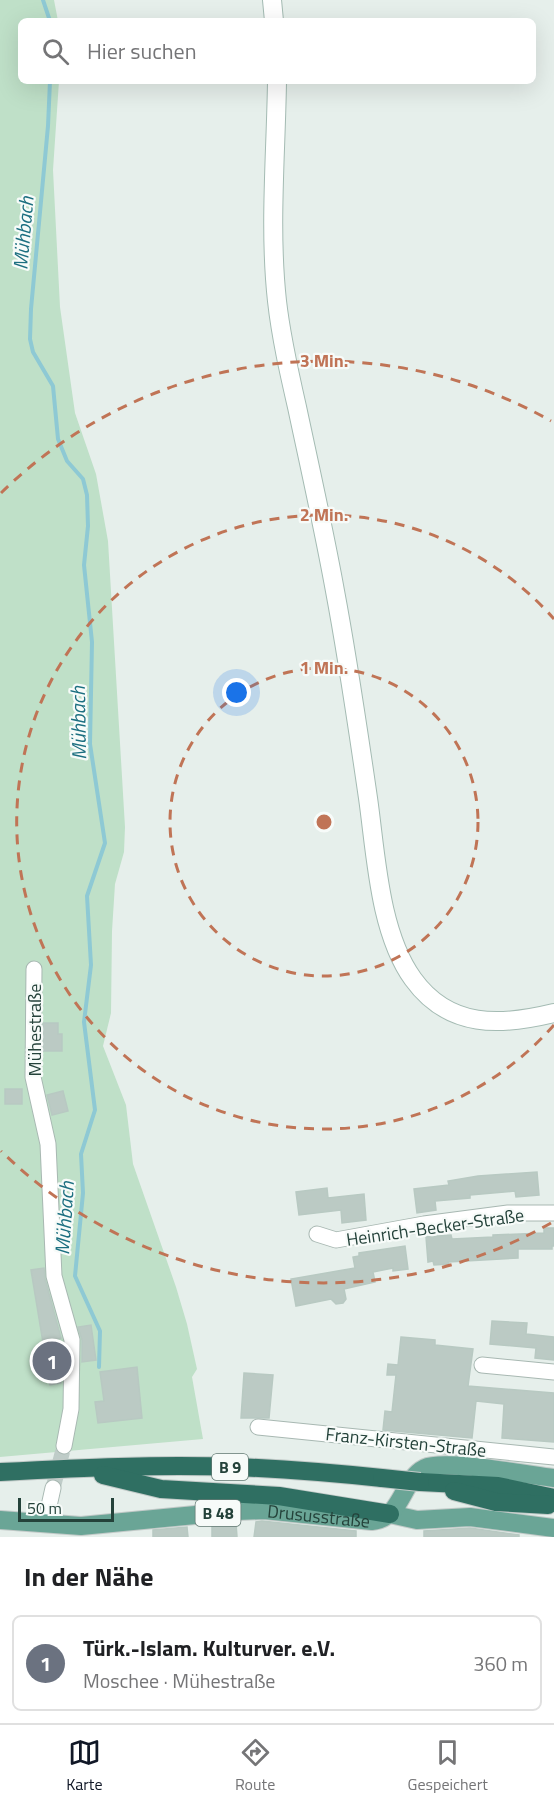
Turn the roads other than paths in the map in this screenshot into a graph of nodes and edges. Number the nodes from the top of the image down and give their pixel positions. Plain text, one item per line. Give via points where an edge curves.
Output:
1 (272, 0) edge
2 (274, 18) edge
3 (277, 84) edge
4 (34, 969) dead end
5 (554, 1013) edge
6 (554, 1213) edge
7 (316, 1234) dead end
8 (482, 1365) dead end
9 (554, 1372) edge
10 (258, 1427) dead end
11 (64, 1446) tunnel mouth
12 (554, 1457) edge
13 (78, 1469) junction
14 (0, 1472) edge
15 (554, 1478) edge
16 (429, 1484) junction
17 (53, 1488) tunnel mouth
18 (554, 1498) edge
19 (554, 1505) edge
20 (390, 1514) junction
21 (0, 1520) edge
22 (45, 1524) junction
23 (554, 1528) edge

1 - 2 main road
3 - 5 main road via 274,260 281,328 350,671 381,889 390,927 402,962 414,980 450,1011 499,1022
4 - 11 street, Mühestraße via 33,1077 48,1144 54,1276 72,1340 71,1409
6 - 7 street, Heinrich-Becker-Straße via 508,1213 336,1240
8 - 9 street
10 - 12 street, Franz-Kirsten-Straße
13 - 14 highway, B 9
13 - 16 highway, B 9, bridge via 236,1467 316,1471
13 - 20 highway via 161,1489 290,1497
15 - 20 main road via 453,1465 429,1466 417,1473
16 - 18 highway, B 9 via 498,1486
16 - 19 highway, B 9 via 496,1502
17 - 22 street
20 - 22 main road, Drususstraße / B 48 via 372,1521 264,1510 81,1526
20 - 23 main road, Drususstraße / B 48 via 417,1520 470,1516
21 - 22 main road, B 48

